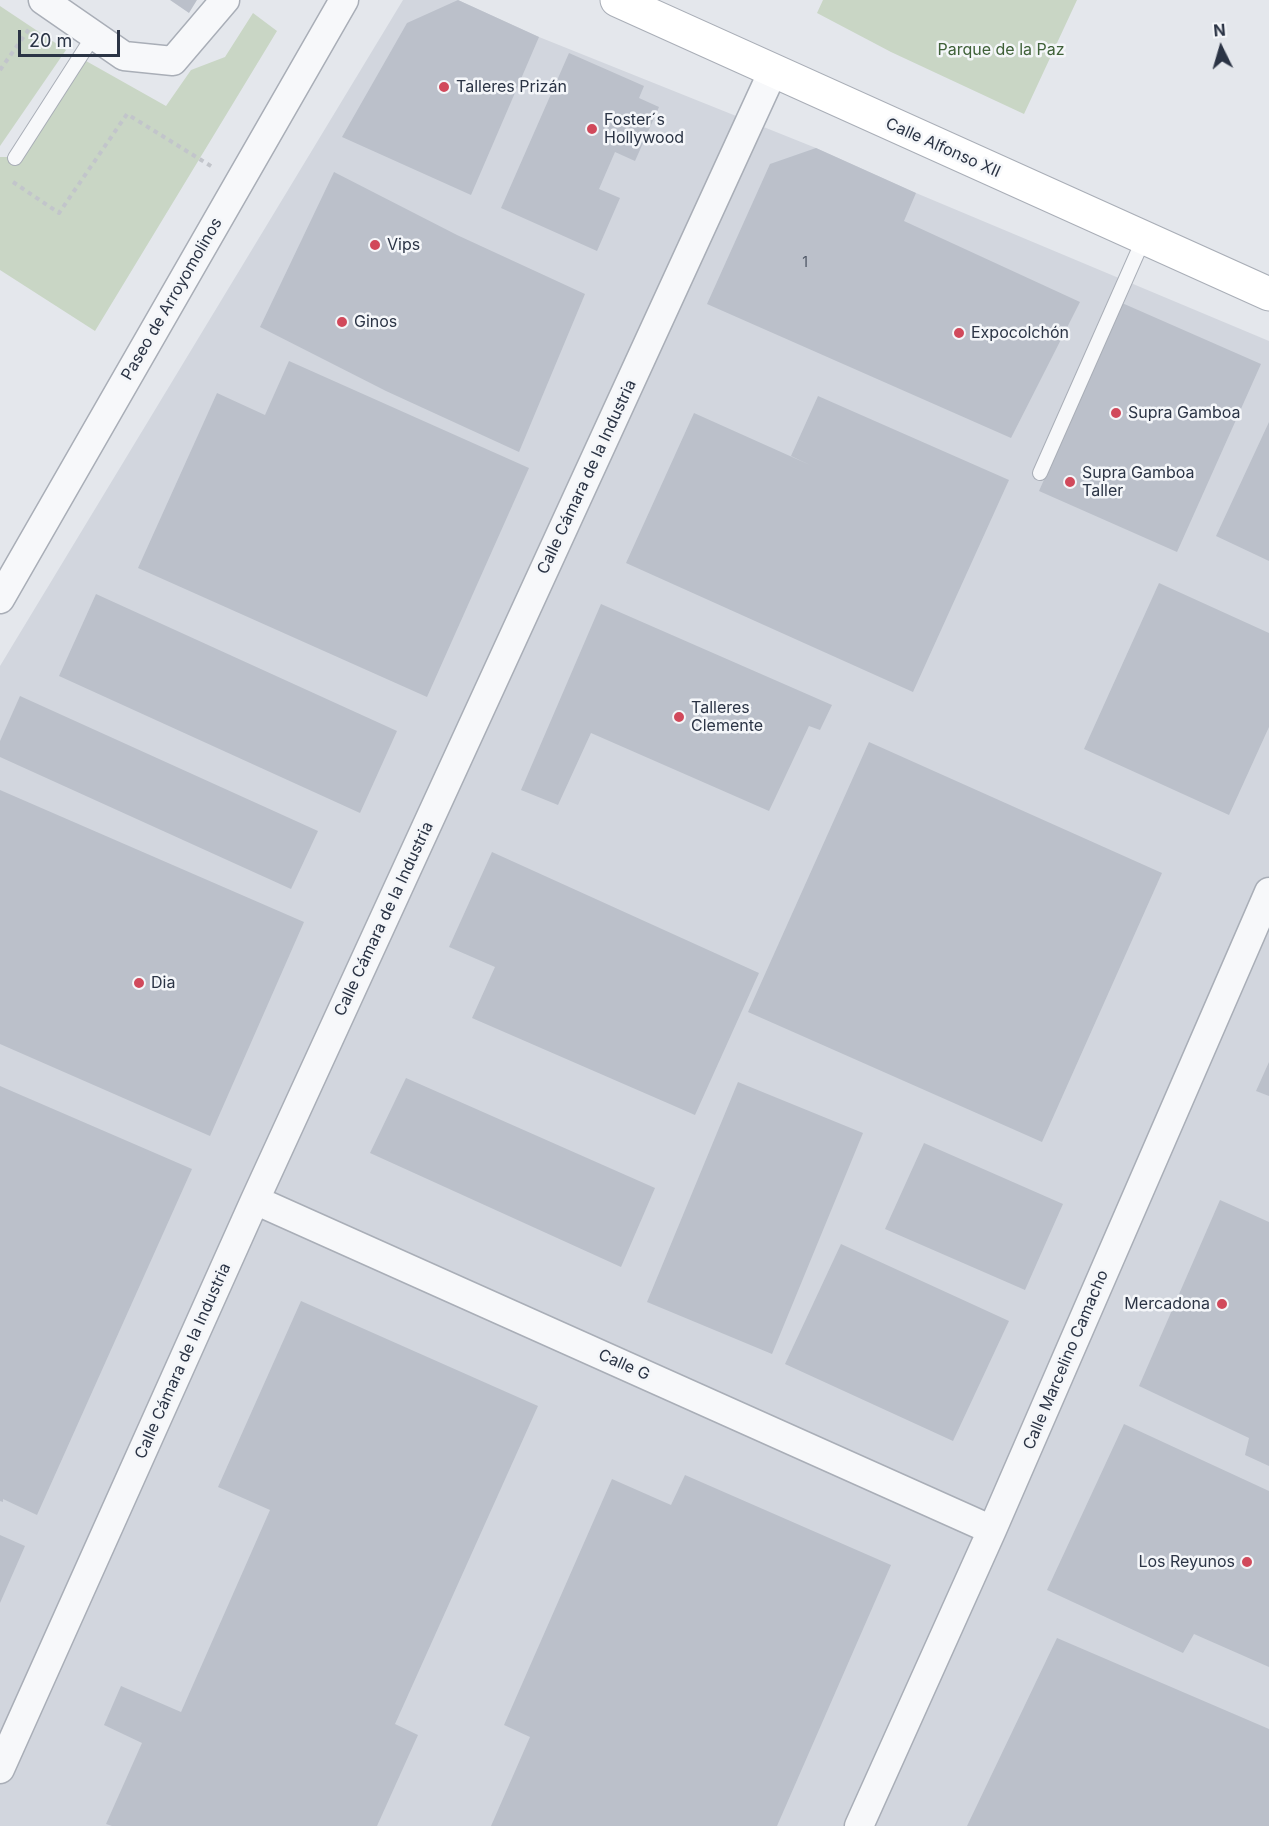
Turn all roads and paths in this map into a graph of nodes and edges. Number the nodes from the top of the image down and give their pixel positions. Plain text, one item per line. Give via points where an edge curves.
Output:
1 (225, 0) edge
2 (344, 0) edge
3 (617, 0) edge
4 (45, 1) edge
5 (94, 35) junction
6 (0, 70) edge
7 (773, 71) junction
8 (15, 158) dead end
9 (10, 180) dead end
10 (238, 183) junction
11 (1144, 238) junction
12 (1269, 294) edge
13 (1040, 473) dead end
14 (0, 599) edge
15 (1269, 892) edge
16 (255, 1200) junction
17 (992, 1530) junction
18 (0, 1769) edge
19 (859, 1826) edge

1 - 5 street via 173,61 124,56
2 - 10 street, Paseo de Arroyomolinos
3 - 7 street, Calle Alfonso XII
4 - 5 street
4 - 6 path
5 - 8 lane
7 - 11 street, Calle Alfonso XII
7 - 16 street, Calle Cámara de la Industria
9 - 10 path via 59,213 127,114
10 - 14 street, Paseo de Arroyomolinos
11 - 12 street, Calle Alfonso XII
11 - 13 lane
15 - 17 street, Calle Marcelino Camacho
16 - 17 street, Calle G
16 - 18 street, Calle Cámara de la Industria
17 - 19 street, Calle Marcelino Camacho

